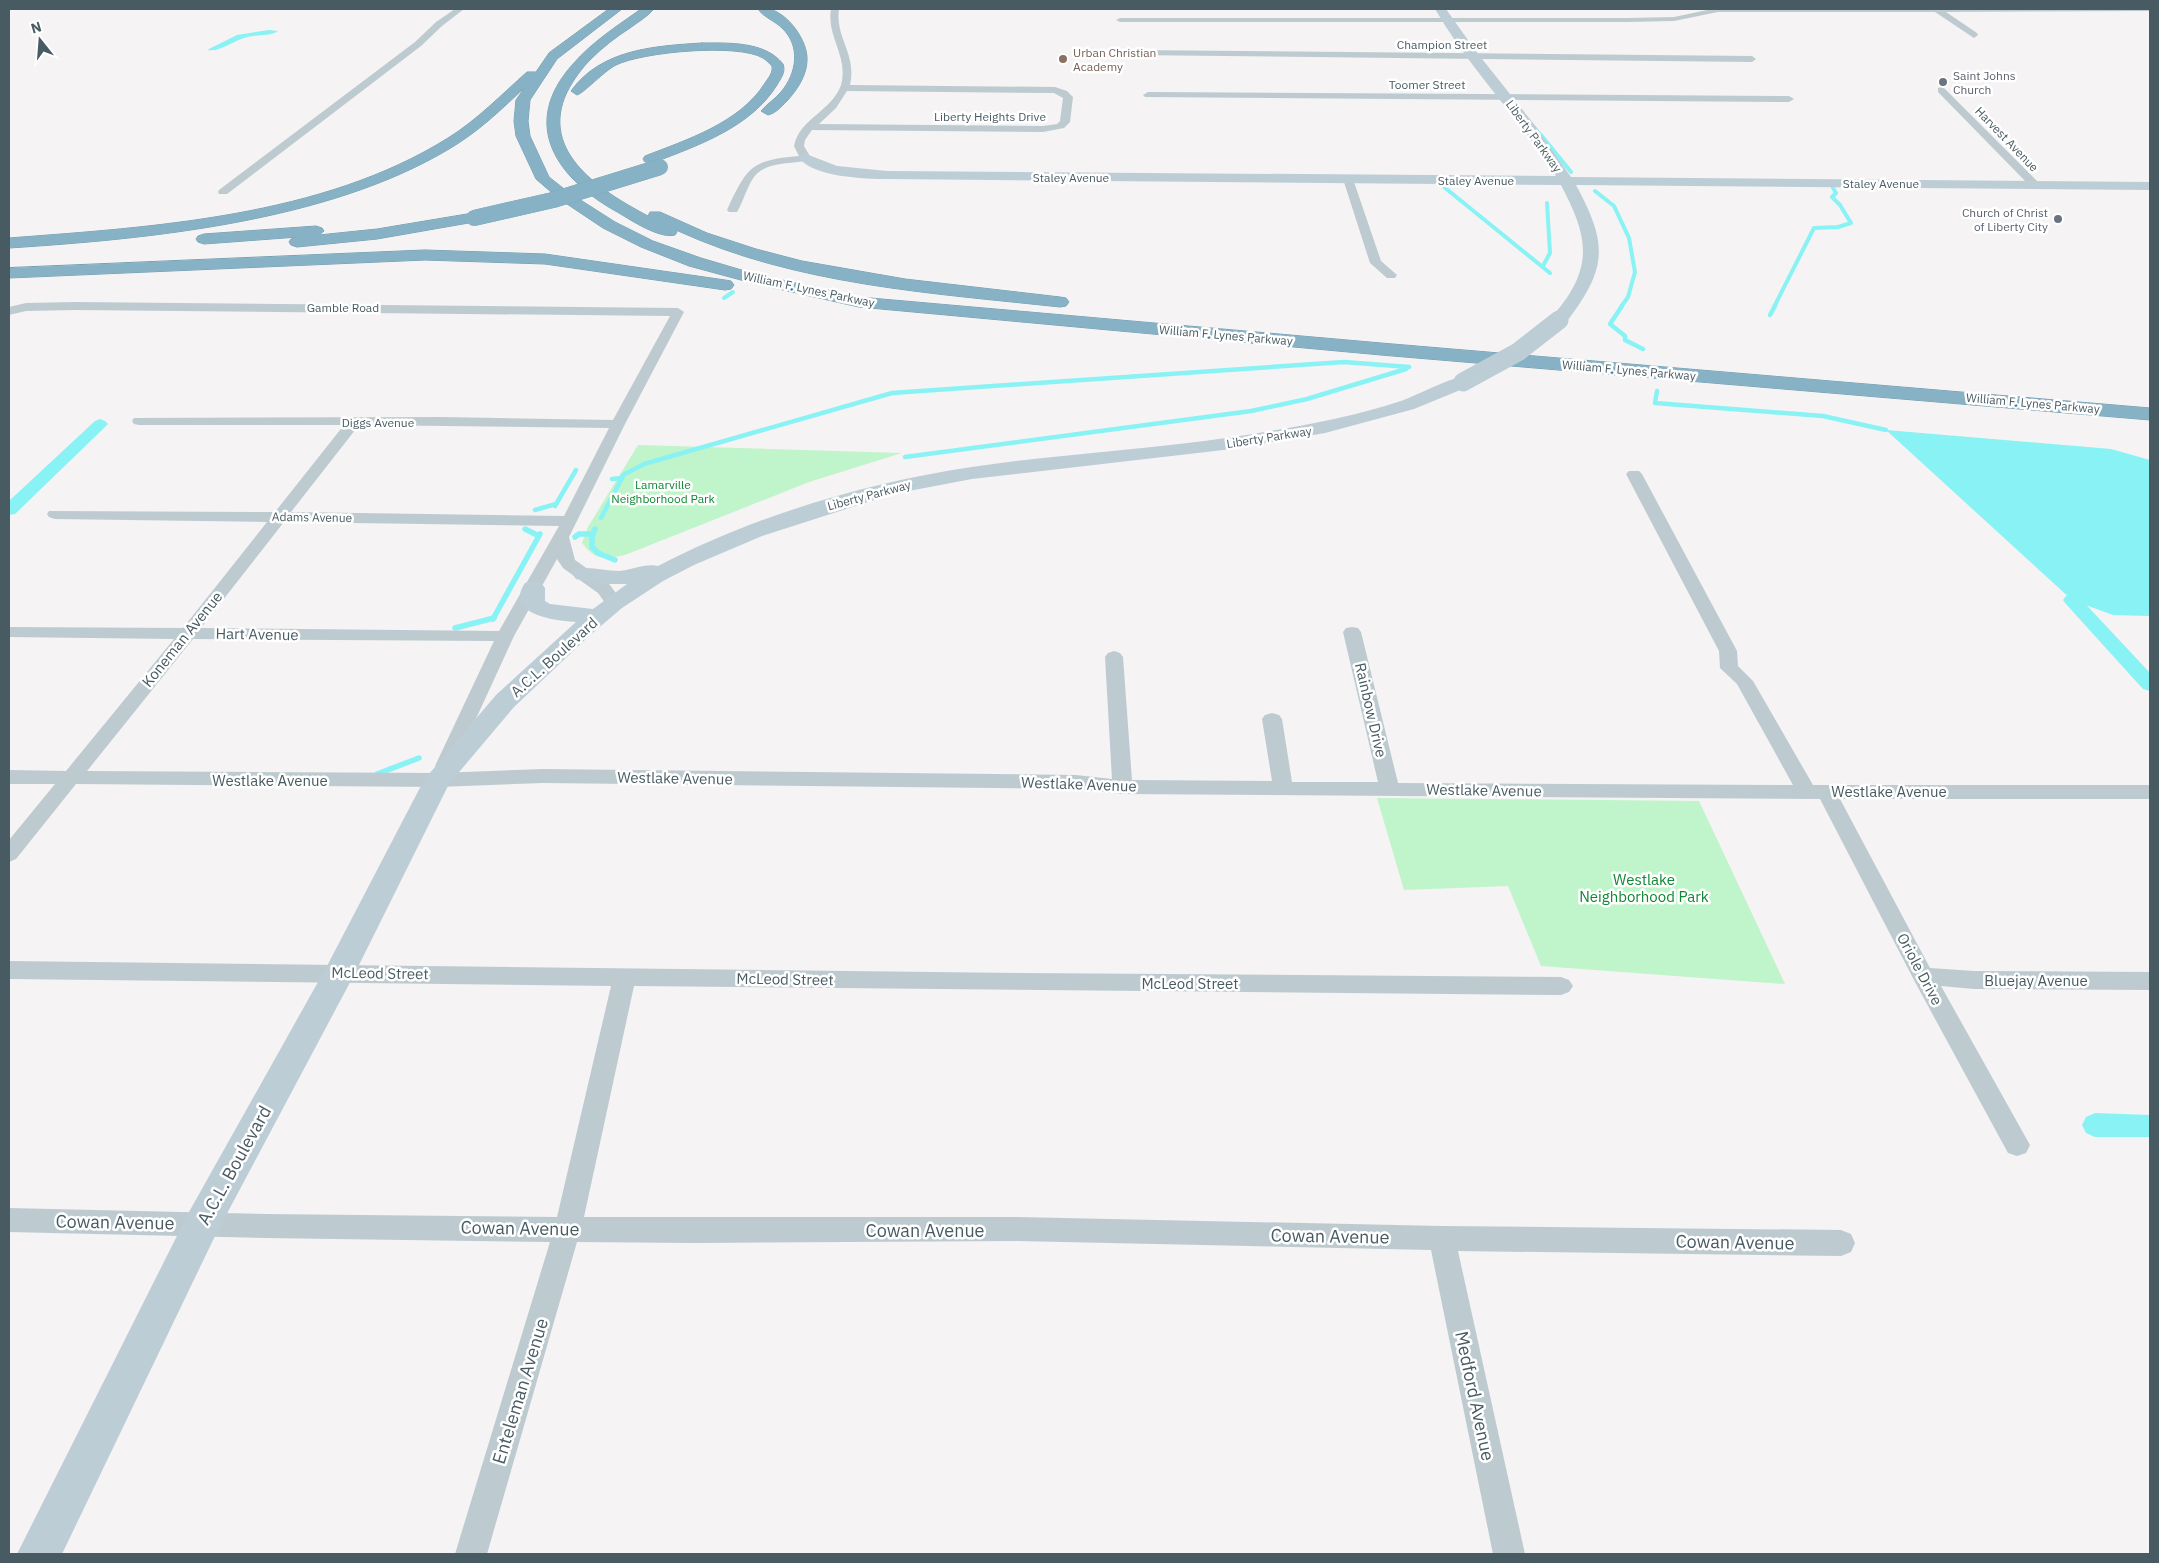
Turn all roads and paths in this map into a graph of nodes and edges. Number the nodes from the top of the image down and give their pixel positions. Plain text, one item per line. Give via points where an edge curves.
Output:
1 (460, 9) edge
2 (616, 9) edge
3 (648, 9) edge
4 (763, 9) edge
5 (834, 9) edge
6 (1440, 9) edge
7 (1938, 10) edge
8 (2150, 10) edge
9 (1120, 20) dead end
10 (1448, 20) junction
11 (1974, 35) dead end
12 (1132, 53) dead end
13 (553, 56) junction
14 (1473, 56) junction
15 (1752, 59) dead end
16 (844, 88) junction
17 (1942, 90) dead end
18 (1148, 96) dead end
19 (1506, 97) junction
20 (1789, 99) dead end
21 (574, 102) dead end
22 (812, 127) junction
23 (568, 129) dead end
24 (806, 158) junction
25 (655, 163) junction
26 (1348, 179) junction
27 (1566, 180) junction
28 (2034, 184) junction
29 (2150, 186) edge
30 (223, 192) dead end
31 (733, 210) dead end
32 (470, 214) junction
33 (9, 243) edge
34 (9, 253) edge
35 (9, 263) edge
36 (9, 273) edge
37 (1391, 275) dead end
38 (859, 302) junction
39 (1077, 304) dead end
40 (9, 311) edge
41 (678, 312) joint
42 (1163, 314) dead end
43 (1210, 321) junction
44 (2150, 401) edge
45 (2150, 414) edge
46 (139, 421) dead end
47 (354, 422) junction
48 (618, 424) junction
49 (1634, 474) dead end
50 (55, 514) dead end
51 (279, 516) junction
52 (570, 521) junction
53 (561, 537) junction
54 (680, 563) junction
55 (584, 574) junction
56 (533, 588) junction
57 (606, 610) junction
58 (9, 632) edge
59 (1352, 632) dead end
60 (188, 633) junction
61 (506, 636) junction
62 (1114, 657) dead end
63 (1272, 719) dead end
64 (9, 777) edge
65 (69, 779) junction
66 (438, 780) junction
67 (1122, 787) junction
68 (1283, 788) junction
69 (1390, 789) junction
70 (1816, 791) junction
71 (2150, 792) edge
72 (9, 854) edge
73 (9, 970) edge
74 (340, 973) junction
75 (1922, 976) junction
76 (625, 977) junction
77 (2150, 981) edge
78 (1561, 986) dead end
79 (2017, 1145) dead end
80 (9, 1220) edge
81 (202, 1224) junction
82 (568, 1228) junction
83 (1442, 1238) junction
84 (1841, 1243) dead end
85 (39, 1554) edge
86 (471, 1554) edge
87 (1508, 1554) edge

1 - 30 street
2 - 13 highway, William F. Lynes Parkway
3 - 43 highway, William F. Lynes Parkway via 594,50 576,68 556,97 552,117 558,147 576,176 631,214 676,236 745,260 868,287 968,300
4 - 25 highway via 789,28 802,53 794,85 772,108 737,131
5 - 16 street via 834,28 849,68
6 - 10 street, Liberty Parkway
7 - 8 street
7 - 10 street via 1718,10 1674,19
7 - 11 street
9 - 10 street
10 - 14 street, Liberty Parkway
12 - 14 street, Champion Street
13 - 33 highway via 460,136 431,154 326,196 263,213 161,230
13 - 38 highway, William F. Lynes Parkway via 523,100 521,121 523,136 543,179 609,225 647,244 752,278
14 - 15 street, Champion Street
14 - 19 street, Liberty Parkway
16 - 22 street via 834,106
16 - 22 street, Liberty Heights Drive via 1047,90 1060,91 1068,96 1065,122 1050,128
17 - 28 street, Harvest Avenue
18 - 19 street, Toomer Street
19 - 20 street, Toomer Street
19 - 27 street, Liberty Parkway
21 - 25 highway via 576,92 600,69 620,59 647,52 680,47 724,47 760,54 778,64 772,84 752,106
22 - 24 street via 799,142 800,151
23 - 39 highway via 572,144 584,162 617,194 658,216 719,241 764,256 845,274
24 - 26 street, Staley Avenue via 833,170 872,175
24 - 31 street via 755,170
25 - 32 highway, bridge via 563,197
26 - 27 street, Staley Avenue
26 - 37 street via 1376,264
27 - 28 street, Staley Avenue
27 - 54 street, Liberty Parkway, bridge via 1591,234 1592,257 1581,288 1559,320 1518,352 1463,382 1407,405 1325,428 1232,443 972,473 891,488 754,530
28 - 29 street, Staley Avenue
32 - 34 highway via 327,230
32 - 35 highway via 416,228 330,239
36 - 38 highway via 370,256 476,256 545,260
38 - 45 highway, William F. Lynes Parkway
40 - 41 street, Gamble Road via 26,307 76,306
41 - 48 street, A.C.L. Boulevard
42 - 43 highway
43 - 44 highway, William F. Lynes Parkway
46 - 47 street, Diggs Avenue
47 - 48 street, Diggs Avenue
47 - 51 street, Koneman Avenue
48 - 52 street, A.C.L. Boulevard
49 - 70 street, Oriole Drive via 1728,651 1729,668 1744,680
50 - 51 street, Adams Avenue
51 - 52 street, Adams Avenue
51 - 60 street, Koneman Avenue
52 - 53 street, A.C.L. Boulevard
53 - 55 street via 565,559
53 - 56 street, A.C.L. Boulevard
54 - 55 street via 620,579
54 - 57 street, Liberty Parkway
55 - 57 street via 604,589
56 - 57 street via 536,606 545,610 572,615
56 - 61 street, A.C.L. Boulevard
57 - 66 street, A.C.L. Boulevard via 505,701
58 - 60 street, Hart Avenue
59 - 69 street, Rainbow Drive
60 - 61 street, Hart Avenue
60 - 65 street, Koneman Avenue
61 - 66 street, A.C.L. Boulevard
62 - 67 street
63 - 68 street
64 - 65 street, Westlake Avenue
65 - 66 street, Westlake Avenue
65 - 72 street, Koneman Avenue
66 - 67 street, Westlake Avenue via 543,776 1076,782
66 - 74 street, A.C.L. Boulevard
67 - 68 street, Westlake Avenue
68 - 69 street, Westlake Avenue
69 - 70 street, Westlake Avenue
70 - 71 street, Westlake Avenue
70 - 75 street, Oriole Drive
73 - 74 street, McLeod Street
74 - 76 street, McLeod Street
74 - 81 street, A.C.L. Boulevard
75 - 77 street, Bluejay Avenue via 1974,980
75 - 79 street, Oriole Drive
76 - 78 street, McLeod Street
76 - 82 street, Enteleman Avenue
80 - 81 street, Cowan Avenue
81 - 82 street, Cowan Avenue
81 - 85 street, A.C.L. Boulevard
82 - 83 street, Cowan Avenue via 695,1231 1017,1229
82 - 86 street, Enteleman Avenue
83 - 84 street, Cowan Avenue
83 - 87 street, Medford Avenue

